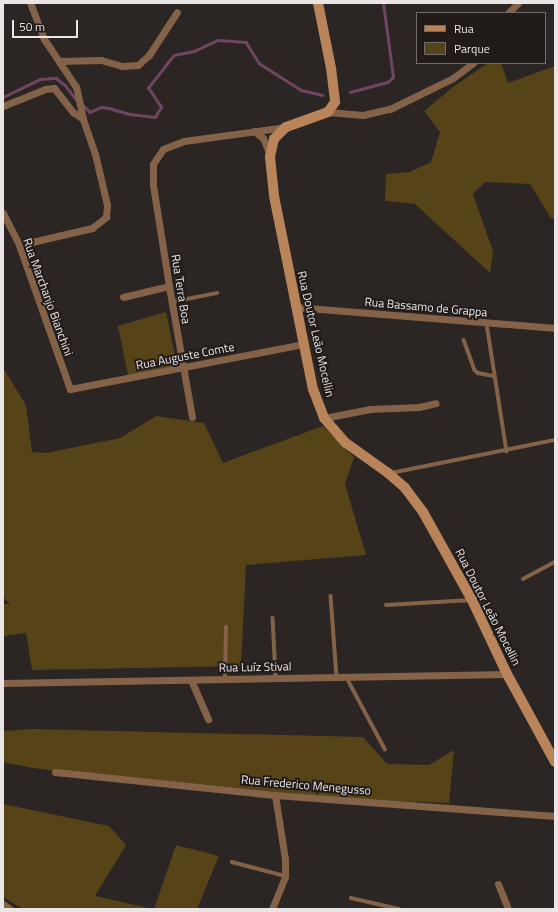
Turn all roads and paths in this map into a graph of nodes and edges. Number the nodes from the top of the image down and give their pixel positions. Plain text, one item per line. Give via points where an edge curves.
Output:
1 (30, 3) edge
2 (318, 3) edge
3 (518, 3) edge
4 (177, 12) dead end
5 (509, 12) edge
6 (59, 61) junction
7 (472, 64) edge
8 (3, 106) edge
9 (328, 112) junction
10 (83, 119) junction
11 (286, 127) junction
12 (254, 131) junction
13 (270, 156) junction
14 (3, 213) edge
15 (19, 245) junction
16 (169, 286) junction
17 (217, 293) dead end
18 (123, 297) dead end
19 (172, 302) junction
20 (295, 307) junction
21 (487, 324) junction
22 (555, 328) edge
23 (464, 340) dead end
24 (303, 344) junction
25 (183, 368) junction
26 (494, 376) junction
27 (70, 389) joint
28 (436, 403) dead end
29 (192, 417) dead end
30 (324, 418) junction
31 (555, 440) edge
32 (507, 450) junction
33 (388, 473) junction
34 (555, 562) edge
35 (524, 579) dead end
36 (331, 596) dead end
37 (472, 600) junction
38 (386, 605) dead end
39 (273, 618) dead end
40 (226, 627) dead end
41 (507, 674) junction
42 (337, 677) junction
43 (347, 677) junction
44 (276, 678) junction
45 (225, 679) junction
46 (192, 680) junction
47 (3, 683) edge
48 (208, 719) dead end
49 (385, 749) dead end
50 (555, 761) edge
51 (55, 772) dead end
52 (275, 795) junction
53 (555, 816) edge
54 (232, 862) dead end
55 (285, 876) junction
56 (498, 884) dead end
57 (351, 898) dead end
58 (3, 904) edge
59 (10, 909) edge
60 (272, 909) edge
61 (399, 909) edge
62 (508, 909) edge

1 - 6 street via 44,38
2 - 9 street via 334,90 335,102
3 - 5 street
4 - 6 street via 149,55 138,65 122,66 101,60
6 - 10 street via 76,87
7 - 9 street via 453,78 390,109 363,115
8 - 10 street via 45,89 54,88 73,112
9 - 11 street
10 - 15 street via 104,186 106,217 92,228
11 - 12 street
11 - 13 street, Rua Doutor Leão Mocellin via 274,139
12 - 13 street via 263,138
12 - 16 street, Rua Terra Boa via 184,141 163,149 153,164
13 - 20 street, Rua Doutor Leão Mocellin via 274,196
14 - 15 street, Rua Marchanjo Bianchini
15 - 27 street, Rua Marchanjo Bianchini
16 - 18 street
16 - 19 street, Rua Terra Boa
17 - 19 lane
19 - 25 street, Rua Terra Boa
20 - 21 street, Rua Bassamo de Grappa
20 - 24 street, Rua Doutor Leão Mocellin
21 - 22 street, Rua Bassamo de Grappa
21 - 26 lane
23 - 26 lane via 478,374
24 - 25 street, Rua Auguste Comte
24 - 30 street, Rua Doutor Leão Mocellin via 313,389
25 - 27 street, Rua Auguste Comte
25 - 29 street, Rua Terra Boa
26 - 32 lane
28 - 30 street via 419,408 370,409
30 - 33 street, Rua Doutor Leão Mocellin via 346,443
31 - 32 lane
32 - 33 lane
33 - 37 street, Rua Doutor Leão Mocellin via 423,512
34 - 35 lane
36 - 42 lane
37 - 38 lane
37 - 41 street, Rua Doutor Leão Mocellin
39 - 44 lane
40 - 45 lane
41 - 43 street, Rua Luíz Stival
41 - 50 street, Rua Doutor Leão Mocellin
42 - 43 street, Rua Luíz Stival
42 - 44 street, Rua Luíz Stival
43 - 49 lane
44 - 45 street, Rua Luíz Stival
45 - 46 street, Rua Luíz Stival
46 - 47 street, Rua Luíz Stival
46 - 48 street
51 - 52 street, Rua Frederico Menegusso
52 - 53 street, Rua Frederico Menegusso
52 - 55 street via 285,859
54 - 55 lane
55 - 60 street
56 - 62 street
57 - 61 lane
58 - 59 street

